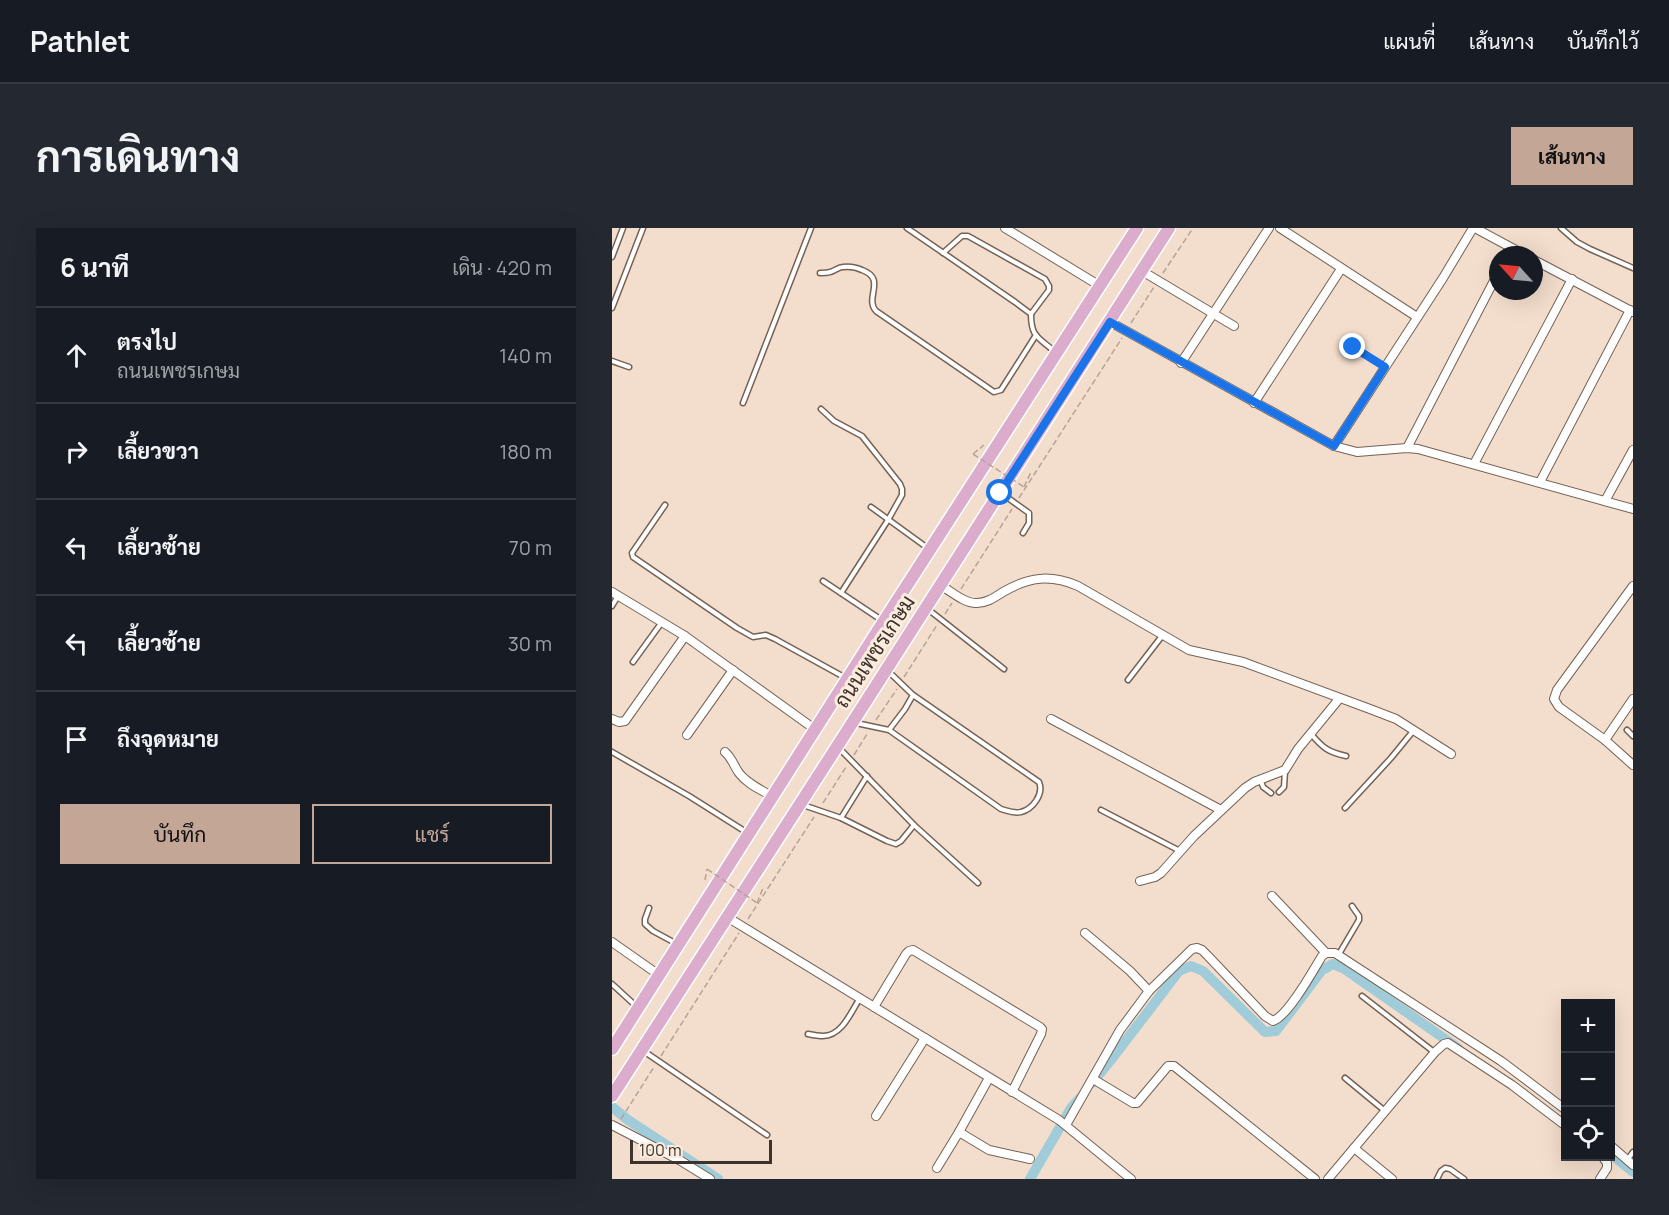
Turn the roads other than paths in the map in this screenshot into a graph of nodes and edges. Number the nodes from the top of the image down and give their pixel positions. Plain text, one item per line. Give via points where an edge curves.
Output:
1 (623, 228) edge
2 (643, 228) edge
3 (811, 228) edge
4 (907, 228) edge
5 (1005, 228) edge
6 (1137, 228) edge
7 (1169, 228) edge
8 (1269, 228) edge
9 (1280, 228) edge
10 (1474, 228) edge
11 (1564, 229) edge
12 (1501, 246) edge
13 (943, 253) junction
14 (612, 257) edge
15 (1543, 264) edge
16 (1633, 268) edge
17 (1341, 269) junction
18 (1142, 271) junction
19 (820, 273) dead end
20 (1572, 279) junction
21 (1100, 286) junction
22 (1489, 290) edge
23 (612, 308) edge
24 (1632, 311) edge
25 (1212, 313) junction
26 (1030, 314) junction
27 (1417, 317) junction
28 (1110, 322) junction
29 (1234, 326) dead end
30 (1036, 335) junction
31 (1353, 347) dead end
32 (1057, 353) junction
33 (612, 361) edge
34 (1181, 363) junction
35 (629, 367) dead end
36 (1385, 367) junction
37 (743, 403) dead end
38 (1254, 403) junction
39 (821, 410) dead end
40 (1334, 446) junction
41 (1407, 448) junction
42 (1633, 450) edge
43 (1474, 464) junction
44 (1540, 482) junction
45 (1000, 493) junction
46 (1605, 501) junction
47 (665, 505) dead end
48 (871, 507) dead end
49 (1633, 509) edge
50 (888, 520) junction
51 (1023, 533) dead end
52 (930, 549) junction
53 (823, 580) dead end
54 (940, 585) junction
55 (1632, 589) edge
56 (841, 592) junction
57 (615, 593) edge
58 (612, 606) edge
59 (926, 608) junction
60 (884, 621) junction
61 (663, 622) junction
62 (685, 636) junction
63 (1162, 636) junction
64 (633, 662) dead end
65 (887, 669) junction
66 (1004, 669) dead end
67 (733, 670) junction
68 (848, 679) junction
69 (1128, 680) dead end
70 (913, 695) junction
71 (1339, 699) junction
72 (1633, 699) edge
73 (612, 719) edge
74 (1051, 719) dead end
75 (852, 722) junction
76 (816, 730) junction
77 (889, 730) junction
78 (1414, 730) junction
79 (1627, 730) dead end
80 (1310, 733) junction
81 (687, 735) dead end
82 (1633, 736) edge
83 (1605, 740) junction
84 (837, 746) junction
85 (612, 752) edge
86 (725, 752) dead end
87 (1451, 754) dead end
88 (1346, 756) dead end
89 (1633, 765) edge
90 (1285, 770) junction
91 (867, 776) junction
92 (1260, 779) junction
93 (1279, 792) dead end
94 (1271, 793) dead end
95 (773, 797) junction
96 (799, 804) junction
97 (1345, 808) dead end
98 (1101, 810) dead end
99 (1221, 810) junction
100 (841, 818) junction
101 (914, 825) junction
102 (750, 834) junction
103 (1180, 852) junction
104 (1140, 881) dead end
105 (978, 883) dead end
106 (1272, 896) dead end
107 (1352, 906) dead end
108 (649, 908) dead end
109 (727, 917) junction
110 (1085, 933) dead end
111 (612, 942) edge
112 (678, 945) junction
113 (1326, 953) junction
114 (1338, 954) junction
115 (659, 975) junction
116 (612, 985) edge
117 (1149, 991) junction
118 (1362, 996) dead end
119 (860, 998) junction
120 (874, 1007) junction
121 (638, 1009) junction
122 (808, 1034) dead end
123 (925, 1038) junction
124 (612, 1049) edge
125 (642, 1050) junction
126 (1435, 1052) junction
127 (989, 1078) junction
128 (1345, 1078) dead end
129 (1093, 1079) junction
130 (1012, 1092) junction
131 (612, 1096) edge
132 (1562, 1107) edge
133 (1385, 1111) junction
134 (876, 1116) dead end
135 (1561, 1122) edge
136 (1063, 1123) junction
137 (612, 1125) edge
138 (959, 1132) junction
139 (767, 1135) dead end
140 (1354, 1148) junction
141 (1615, 1149) edge
142 (1633, 1152) edge
143 (1030, 1159) dead end
144 (1606, 1161) edge
145 (1631, 1163) edge
146 (937, 1168) dead end
147 (1120, 1176) edge
148 (710, 1179) edge
149 (1131, 1179) edge
150 (1315, 1179) edge
151 (1328, 1179) edge
152 (1392, 1179) edge
153 (1437, 1179) edge
154 (1464, 1179) edge
155 (1600, 1179) edge

1 - 14 lane
2 - 23 lane
3 - 37 lane
4 - 13 lane
5 - 21 street
6 - 21 main road, ถนนเพชรเกษม
7 - 18 main road, ถนนเพชรเกษม
8 - 25 street
9 - 17 street
10 - 12 street
10 - 27 street
11 - 16 lane via 1577,242
13 - 26 lane
13 - 26 lane via 962,236 968,236 1045,279 1049,290
15 - 20 street
17 - 27 street
17 - 38 street
18 - 25 street
18 - 28 main road, ถนนเพชรเกษม
19 - 30 lane via 852,267 870,273 874,279 871,303 876,311 994,392 1001,390
20 - 24 street
20 - 43 street
21 - 32 main road, ถนนเพชรเกษม
22 - 41 street
24 - 44 street
25 - 29 street
25 - 34 street
26 - 30 lane
27 - 36 street
28 - 34 street
28 - 45 main road, ถนนเพชรเกษม
30 - 32 lane
31 - 36 lane
32 - 52 main road, ถนนเพชรเกษม
33 - 35 lane
34 - 38 street
36 - 40 street
38 - 40 street
39 - 50 lane via 862,436 900,484 902,495
40 - 41 street via 1357,452
41 - 43 street
42 - 46 street
43 - 44 street
44 - 46 street
45 - 51 lane via 1029,513
45 - 54 main road, ถนนเพชรเกษม
46 - 49 street
47 - 68 lane via 632,553 636,561 753,637 766,635
48 - 50 lane
50 - 52 lane
50 - 56 lane
52 - 60 main road, ถนนเพชรเกษม
53 - 56 lane
54 - 59 main road, ถนนเพชรเกษม
54 - 63 street via 976,603 1036,579 1063,580
55 - 83 street via 1554,699 1559,707
56 - 60 lane
57 - 58 lane
57 - 61 street
59 - 65 main road, ถนนเพชรเกษม
59 - 66 lane
60 - 68 main road, ถนนเพชรเกษม
61 - 62 street
61 - 64 lane
62 - 67 street
62 - 73 street via 625,721
63 - 69 lane
63 - 71 street via 1189,650 1243,662
65 - 70 lane
65 - 75 main road, ถนนเพชรเกษม
67 - 76 street
67 - 81 street
68 - 76 main road, ถนนเพชรเกษม
70 - 77 lane
70 - 77 lane via 1039,782 1036,801 1019,813 1002,809
71 - 78 street via 1396,719
71 - 80 street
72 - 83 street
74 - 99 street
75 - 77 lane
75 - 84 main road, ถนนเพชรเกษม
76 - 95 main road, ถนนเพชรเกษม
78 - 87 street
78 - 97 lane
79 - 82 lane
80 - 88 lane via 1325,750
80 - 90 street
83 - 89 street
84 - 91 lane
84 - 96 main road, ถนนเพชรเกษม
85 - 102 lane
86 - 95 street via 743,778
90 - 92 street
90 - 93 lane via 1284,787
91 - 100 lane
91 - 101 lane
92 - 94 lane via 1263,788
92 - 99 street
95 - 102 main road, ถนนเพชรเกษม
96 - 100 lane
96 - 109 main road, ถนนเพชรเกษม
98 - 103 lane
99 - 103 street
100 - 101 lane via 896,844
101 - 105 lane
102 - 112 main road, ถนนเพชรเกษม
103 - 104 street via 1155,877
106 - 113 street
107 - 114 lane via 1359,920
108 - 112 lane via 645,924
109 - 119 street
109 - 125 main road, ถนนเพชรเกษม
110 - 117 street
111 - 115 street
112 - 115 main road, ถนนเพชรเกษม
113 - 114 street
113 - 117 street via 1281,1018 1273,1021 1197,948
114 - 132 street via 1501,1061
115 - 121 main road, ถนนเพชรเกษม
116 - 121 lane
117 - 129 street via 1127,1019
118 - 126 lane
119 - 120 street
119 - 122 lane via 838,1031 823,1036
120 - 123 street
120 - 130 street via 906,954 913,950 1040,1027 1041,1034
121 - 124 main road, ถนนเพชรเกษม
123 - 127 street
123 - 134 street
125 - 131 main road, ถนนเพชรเกษม
125 - 139 lane
126 - 133 street
126 - 135 street via 1448,1042 1452,1044
127 - 130 street
127 - 138 street
128 - 133 lane
129 - 136 street
129 - 150 street via 1137,1103 1168,1066 1174,1066
130 - 136 street
133 - 140 street
136 - 147 street
137 - 148 street
138 - 143 street via 989,1150
138 - 146 street
140 - 151 street
140 - 152 street
141 - 145 street
142 - 145 lane
144 - 155 street via 1607,1168
147 - 149 street
153 - 154 lane via 1445,1168

